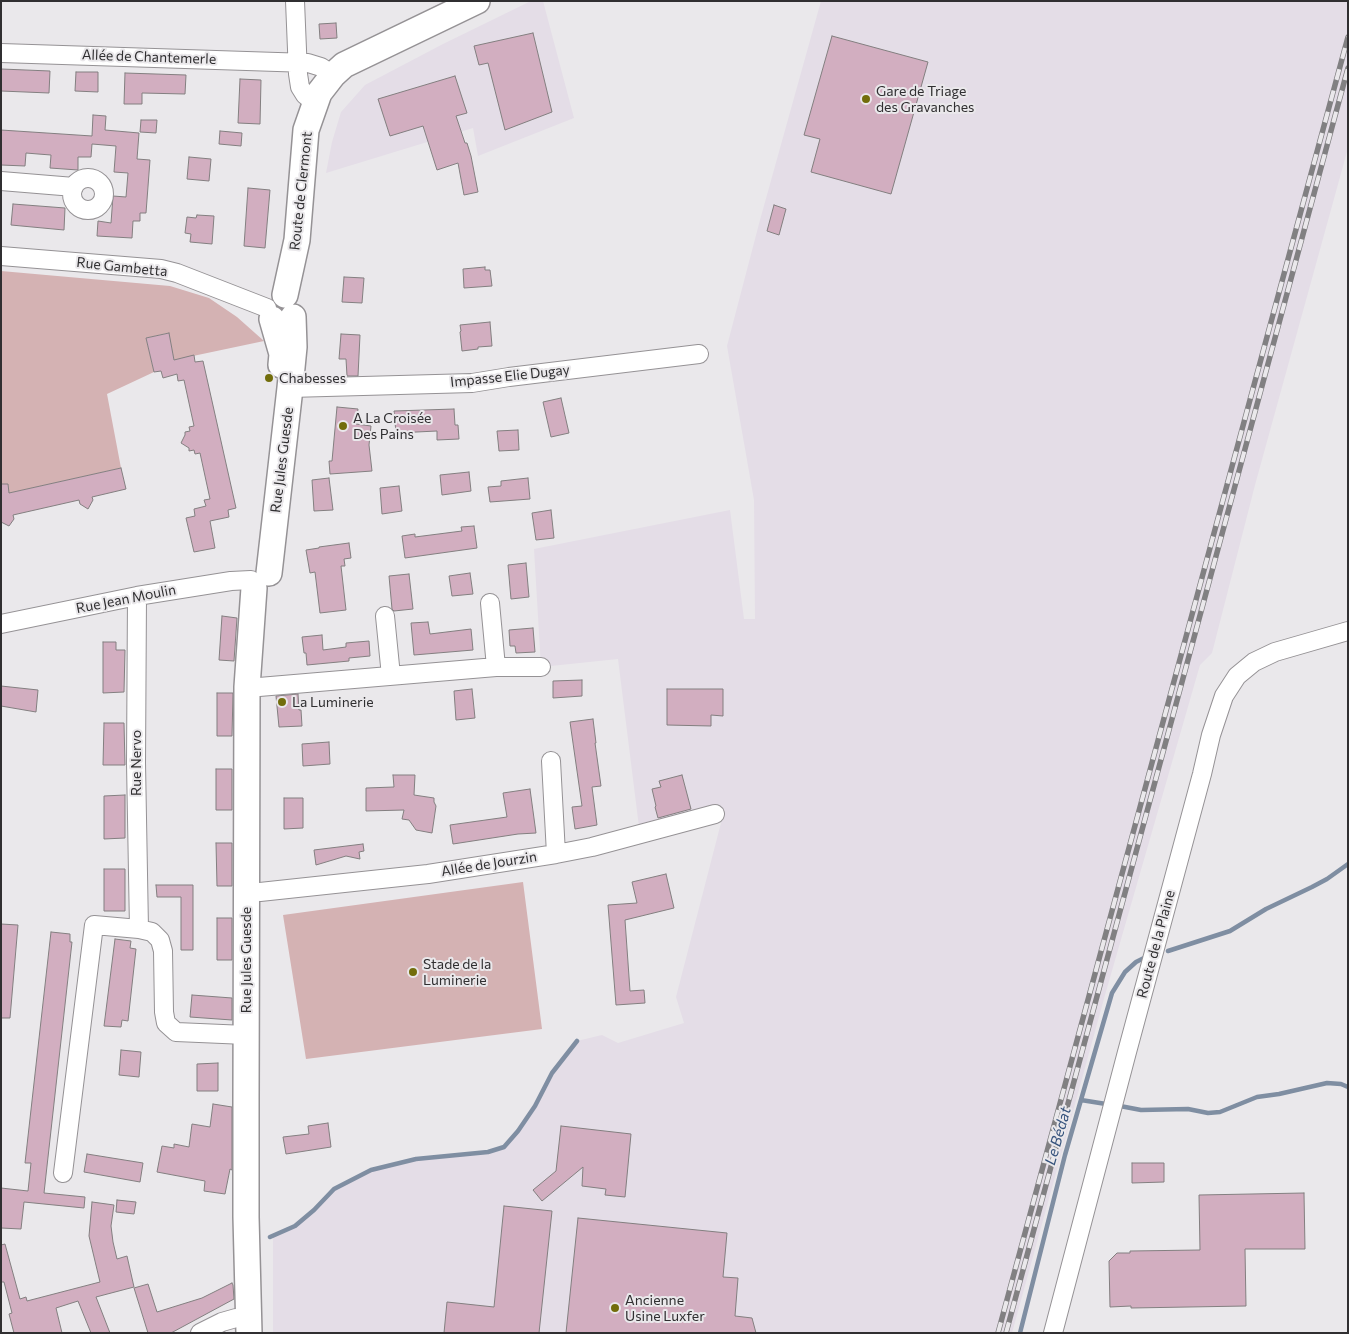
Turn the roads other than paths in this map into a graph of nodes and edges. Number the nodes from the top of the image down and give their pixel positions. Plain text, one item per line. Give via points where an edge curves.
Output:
1 (295, 1) edge
2 (477, 1) edge
3 (1, 53) edge
4 (297, 62) junction
5 (333, 75) junction
6 (316, 103) junction
7 (1, 181) edge
8 (74, 187) dead end
9 (1, 256) edge
10 (279, 310) junction
11 (699, 354) dead end
12 (290, 388) junction
13 (260, 580) junction
14 (137, 596) junction
15 (490, 603) dead end
16 (385, 616) dead end
17 (1, 624) edge
18 (1348, 631) edge
19 (496, 667) junction
20 (542, 667) dead end
21 (391, 676) junction
22 (259, 687) junction
23 (551, 761) dead end
24 (715, 814) dead end
25 (556, 854) junction
26 (260, 892) junction
27 (139, 929) junction
28 (246, 1034) junction
29 (64, 1173) dead end
30 (253, 1328) edge
31 (200, 1333) edge
32 (1053, 1333) edge

1 - 4 street
2 - 5 main road, Route de Clermont via 344,65
3 - 4 street, Allée de Chantemerle
4 - 5 street, Allée de Chantemerle via 308,62
4 - 6 street via 300,87
5 - 6 main road, Route de Clermont via 319,93
6 - 10 main road, Route de Clermont via 306,130 297,240
7 - 8 street
9 - 10 street, Rue Gambetta via 177,272
10 - 12 main road, Rue Jules Guesde via 294,347
10 - 13 main road, Rue Jules Guesde via 282,354
11 - 12 street, Impasse Elie Dugay via 472,383
12 - 13 main road, Rue Jules Guesde
13 - 14 street, Rue Jean Moulin via 231,581
13 - 22 main road, Rue Jules Guesde
13 - 28 main road, Rue Jules Guesde via 247,687
14 - 17 street, Rue Jean Moulin
14 - 27 street, Rue Nervo
15 - 19 street
16 - 21 street
18 - 32 street, Route de la Plaine via 1275,652 1254,662 1237,676 1224,696 1210,735
19 - 20 street
19 - 21 street
21 - 22 street
22 - 26 main road, Rue Jules Guesde
23 - 25 street
24 - 25 street, Allée de Jourzin via 618,841
25 - 26 street, Allée de Jourzin via 428,874
26 - 30 main road, Rue Jules Guesde
27 - 28 street via 152,932 160,940 166,1023 176,1032
27 - 29 street via 94,925
28 - 30 main road, Rue Jules Guesde via 246,1217
30 - 31 street via 236,1318

